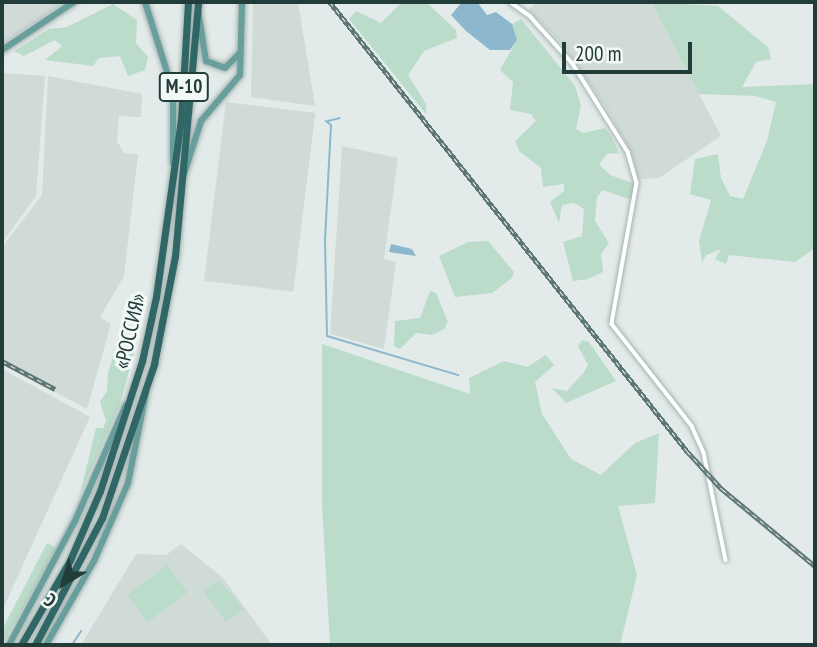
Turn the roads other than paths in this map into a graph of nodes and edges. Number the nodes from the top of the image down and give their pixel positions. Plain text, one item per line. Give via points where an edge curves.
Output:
1 (145, 2) edge
2 (188, 2) edge
3 (242, 2) edge
4 (510, 2) edge
5 (73, 3) edge
6 (198, 6) edge
7 (243, 38) junction
8 (2, 50) edge
9 (174, 171) junction
10 (183, 175) junction
11 (134, 390) junction
12 (146, 393) junction
13 (726, 561) dead end
14 (9, 645) edge
15 (21, 645) edge
16 (35, 645) edge
17 (46, 645) edge

1 - 9 main road via 173,92
2 - 9 highway, «РОССИЯ» / М-10
3 - 7 main road
4 - 13 street via 530,16 573,64 628,152 638,183 612,324 692,426 704,453
5 - 8 main road
6 - 7 main road via 202,54 211,66 225,68 236,62
6 - 10 highway, «РОССИЯ» / М-10
7 - 10 main road via 240,75 201,121
9 - 11 highway, «РОССИЯ» / М-10 via 156,297
10 - 12 highway, «РОССИЯ» / М-10 via 168,299
11 - 14 main road via 59,554
11 - 15 highway, «РОССИЯ» / М-10 via 70,560
12 - 16 highway, «РОССИЯ» / М-10 via 106,509
12 - 17 main road via 128,484 94,561

